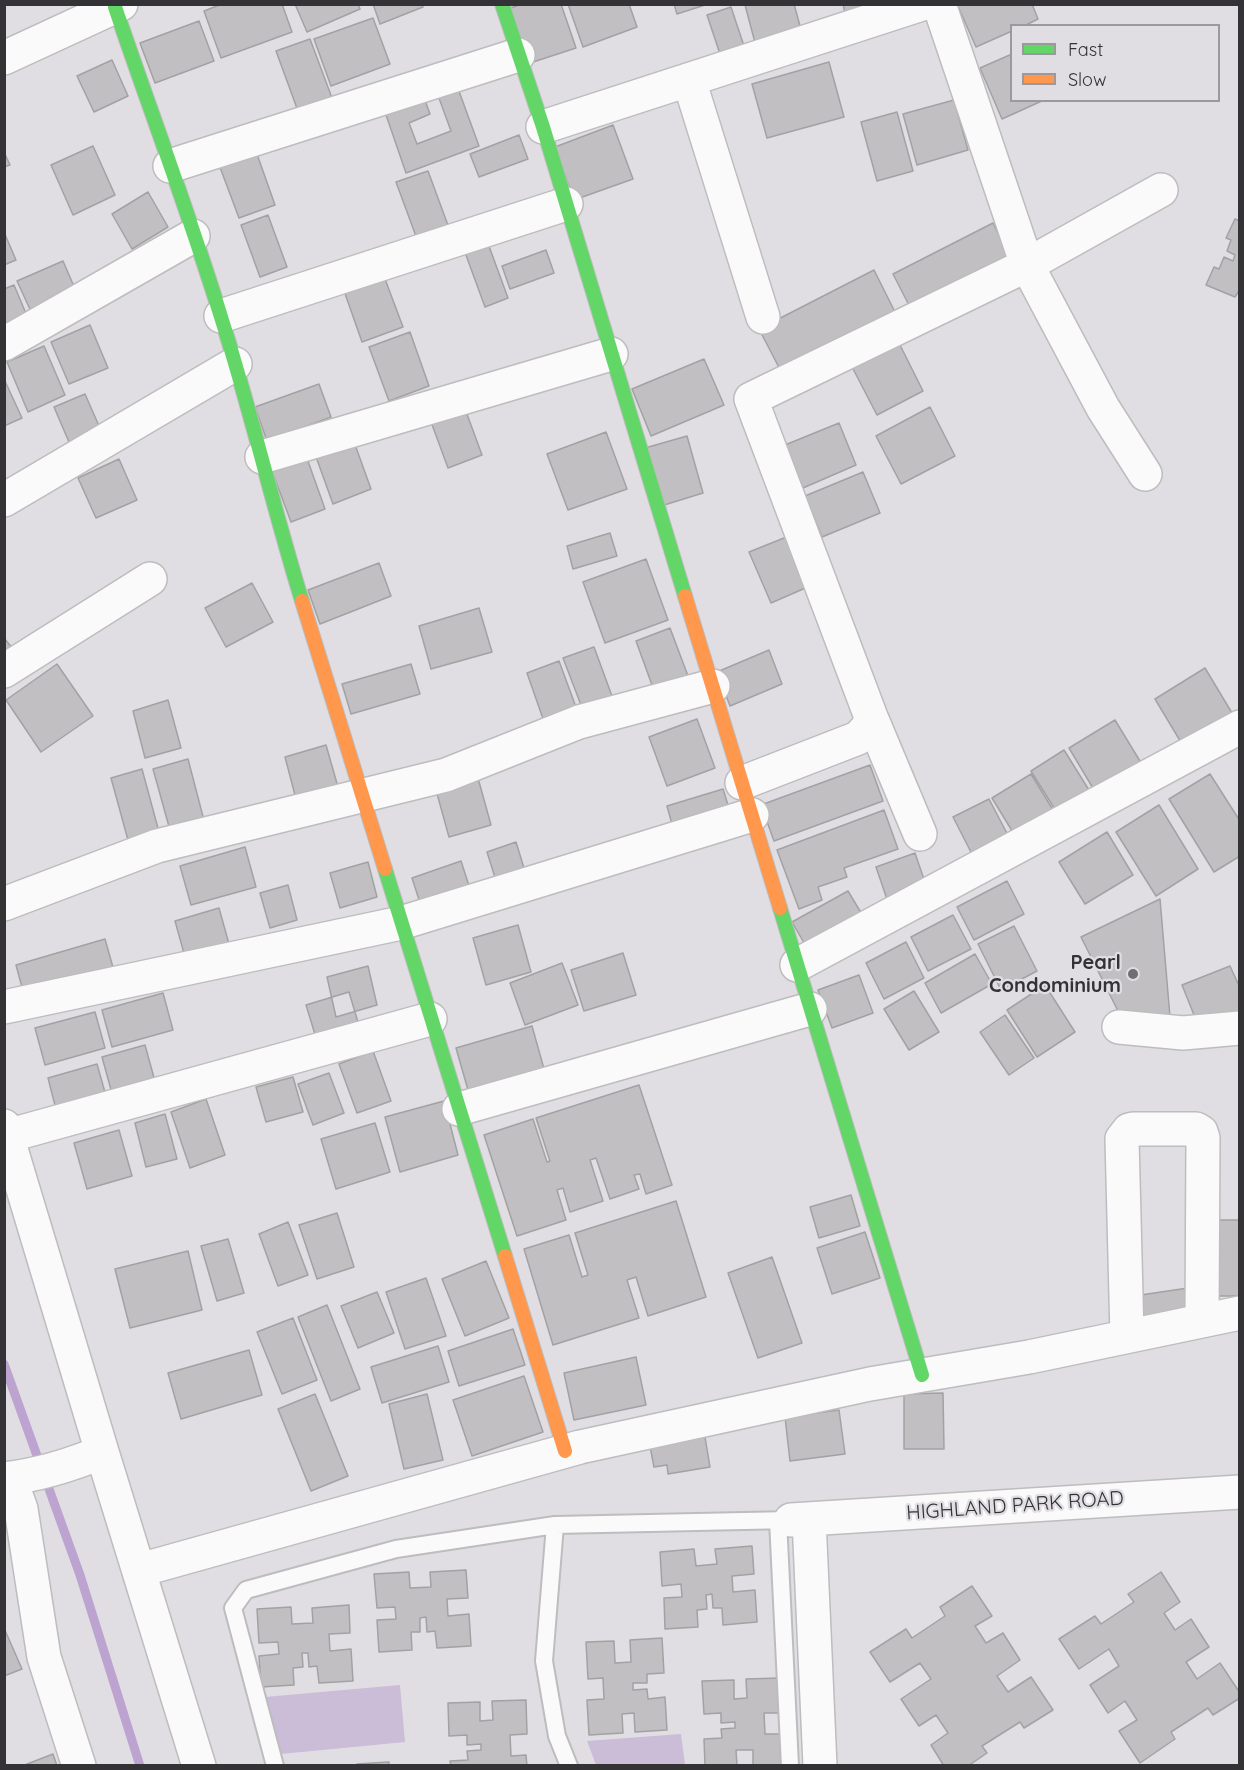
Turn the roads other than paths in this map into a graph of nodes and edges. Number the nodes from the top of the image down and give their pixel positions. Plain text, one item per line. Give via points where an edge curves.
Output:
1 (502, 4) edge
2 (922, 4) edge
3 (939, 4) edge
4 (118, 6) edge
5 (519, 55) junction
6 (4, 58) edge
7 (688, 80) junction
8 (543, 127) junction
9 (170, 166) junction
10 (1161, 190) dead end
11 (566, 204) junction
12 (192, 236) junction
13 (1027, 265) junction
14 (221, 316) junction
15 (763, 317) dead end
16 (4, 344) edge
17 (611, 354) junction
18 (235, 364) junction
19 (261, 457) junction
20 (1145, 474) dead end
21 (4, 500) edge
22 (150, 579) dead end
23 (4, 671) edge
24 (712, 686) junction
25 (871, 717) junction
26 (1239, 727) edge
27 (742, 783) junction
28 (362, 795) junction
29 (752, 815) junction
30 (920, 834) dead end
31 (4, 904) edge
32 (401, 923) junction
33 (797, 965) junction
34 (4, 1007) edge
35 (810, 1010) junction
36 (430, 1019) junction
37 (1119, 1027) dead end
38 (1239, 1028) edge
39 (459, 1109) junction
40 (6, 1131) edge
41 (1239, 1313) edge
42 (1202, 1320) junction
43 (1127, 1336) junction
44 (922, 1375) junction
45 (565, 1451) junction
46 (88, 1458) junction
47 (12, 1478) edge
48 (1239, 1491) edge
49 (793, 1520) junction
50 (13, 1522) edge
51 (555, 1525) junction
52 (140, 1570) junction
53 (79, 1766) edge
54 (199, 1766) edge
55 (275, 1766) edge
56 (569, 1766) edge
57 (790, 1766) edge
58 (820, 1766) edge

1 - 5 street
2 - 7 street
3 - 13 street
4 - 6 street
4 - 9 street
5 - 8 street
5 - 9 street
7 - 8 street
7 - 15 street
8 - 11 street
9 - 12 street
10 - 13 street
11 - 14 street
11 - 17 street
12 - 14 street
12 - 16 street
13 - 20 street via 1103,408
13 - 25 street via 751,399
14 - 18 street
17 - 19 street
17 - 24 street
18 - 19 street
18 - 21 street
19 - 28 street
22 - 23 street
24 - 27 street
24 - 28 street via 579,722 446,775
25 - 27 street via 858,738
25 - 30 street
26 - 33 street
27 - 29 street
28 - 31 street via 157,846
28 - 32 street
29 - 32 street
29 - 33 street
32 - 34 street
32 - 36 street
33 - 35 street
35 - 39 street
35 - 44 street
36 - 39 street
36 - 40 street
37 - 38 street via 1184,1034
39 - 45 street
40 - 46 street
41 - 42 street
42 - 43 street
42 - 43 street via 1201,1132 1133,1129 1122,1139
43 - 44 street
44 - 45 street
45 - 52 street
46 - 47 street
46 - 52 street
47 - 50 street
48 - 49 street, HIGHLAND PARK ROAD
49 - 51 lane
49 - 57 lane
49 - 58 street
50 - 53 street via 44,1657
51 - 55 lane via 396,1549 246,1590 233,1608
51 - 56 lane via 544,1661 557,1736
52 - 54 street

